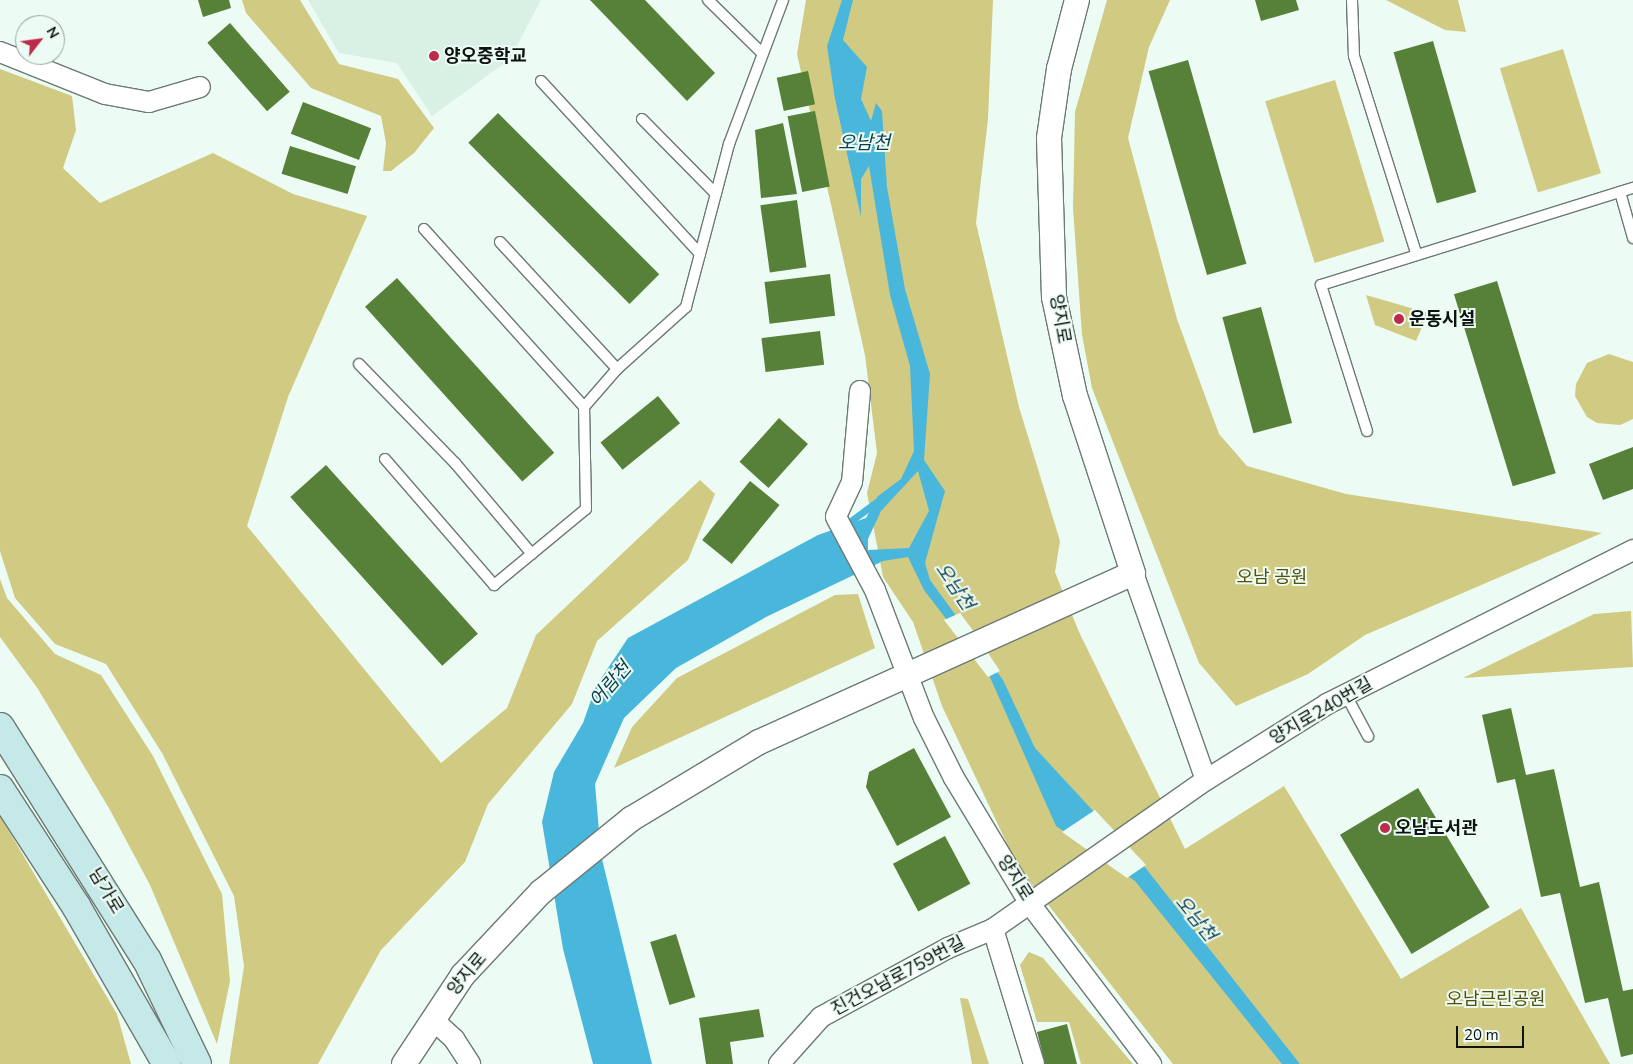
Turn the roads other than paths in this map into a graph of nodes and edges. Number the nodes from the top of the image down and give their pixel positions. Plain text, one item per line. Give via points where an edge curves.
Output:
1 (708, 0) edge
2 (1077, 0) edge
3 (1352, 0) edge
4 (779, 2) edge
5 (0, 52) edge
6 (762, 53) junction
7 (541, 80) dead end
8 (200, 88) dead end
9 (642, 118) dead end
10 (1633, 188) edge
11 (1620, 192) junction
12 (716, 194) junction
13 (424, 229) dead end
14 (1633, 238) edge
15 (500, 242) dead end
16 (1416, 253) junction
17 (700, 254) junction
18 (359, 364) dead end
19 (617, 369) junction
20 (860, 392) dead end
21 (584, 407) junction
22 (1367, 431) dead end
23 (385, 459) dead end
24 (532, 554) junction
25 (1632, 555) edge
26 (1132, 574) junction
27 (906, 675) junction
28 (1346, 695) junction
29 (0, 727) edge
30 (1368, 736) dead end
31 (1206, 780) junction
32 (0, 790) edge
33 (1030, 904) junction
34 (993, 929) junction
35 (432, 1019) junction
36 (167, 1064) edge
37 (197, 1064) edge
38 (404, 1064) edge
39 (470, 1064) edge
40 (779, 1064) edge
41 (1034, 1064) edge
42 (1151, 1064) edge

1 - 6 lane
2 - 26 street, 양지로 via 1059,69 1049,138 1054,297 1074,396
3 - 16 lane via 1354,56
4 - 6 lane
5 - 8 street via 105,94 149,102
6 - 12 lane
7 - 17 lane
9 - 12 lane
10 - 11 lane
11 - 14 lane
11 - 16 lane
12 - 17 lane
13 - 21 lane
15 - 19 lane
16 - 22 lane via 1321,285
17 - 19 lane via 686,307
18 - 24 lane via 455,463
19 - 21 lane
20 - 27 street, 양지로 via 852,482 836,517 876,590 894,631
21 - 24 lane via 586,509
23 - 24 lane via 494,585
25 - 28 street, 양지로240번길
26 - 27 street
26 - 31 street
27 - 33 street, 양지로 via 954,778
27 - 35 street, 양지로 via 759,742 630,819 541,892 463,975
28 - 30 lane
28 - 31 street, 양지로240번길
29 - 37 main road, 남가로 via 142,952
31 - 33 street, 진건오남로759번길
32 - 36 main road, 남가로 via 76,906
33 - 34 street, 진건오남로759번길
33 - 42 street, 양지로
34 - 40 street, 진건오남로759번길 via 948,948 821,1016
34 - 41 street
35 - 38 street, 양지로
35 - 39 street via 454,1039

